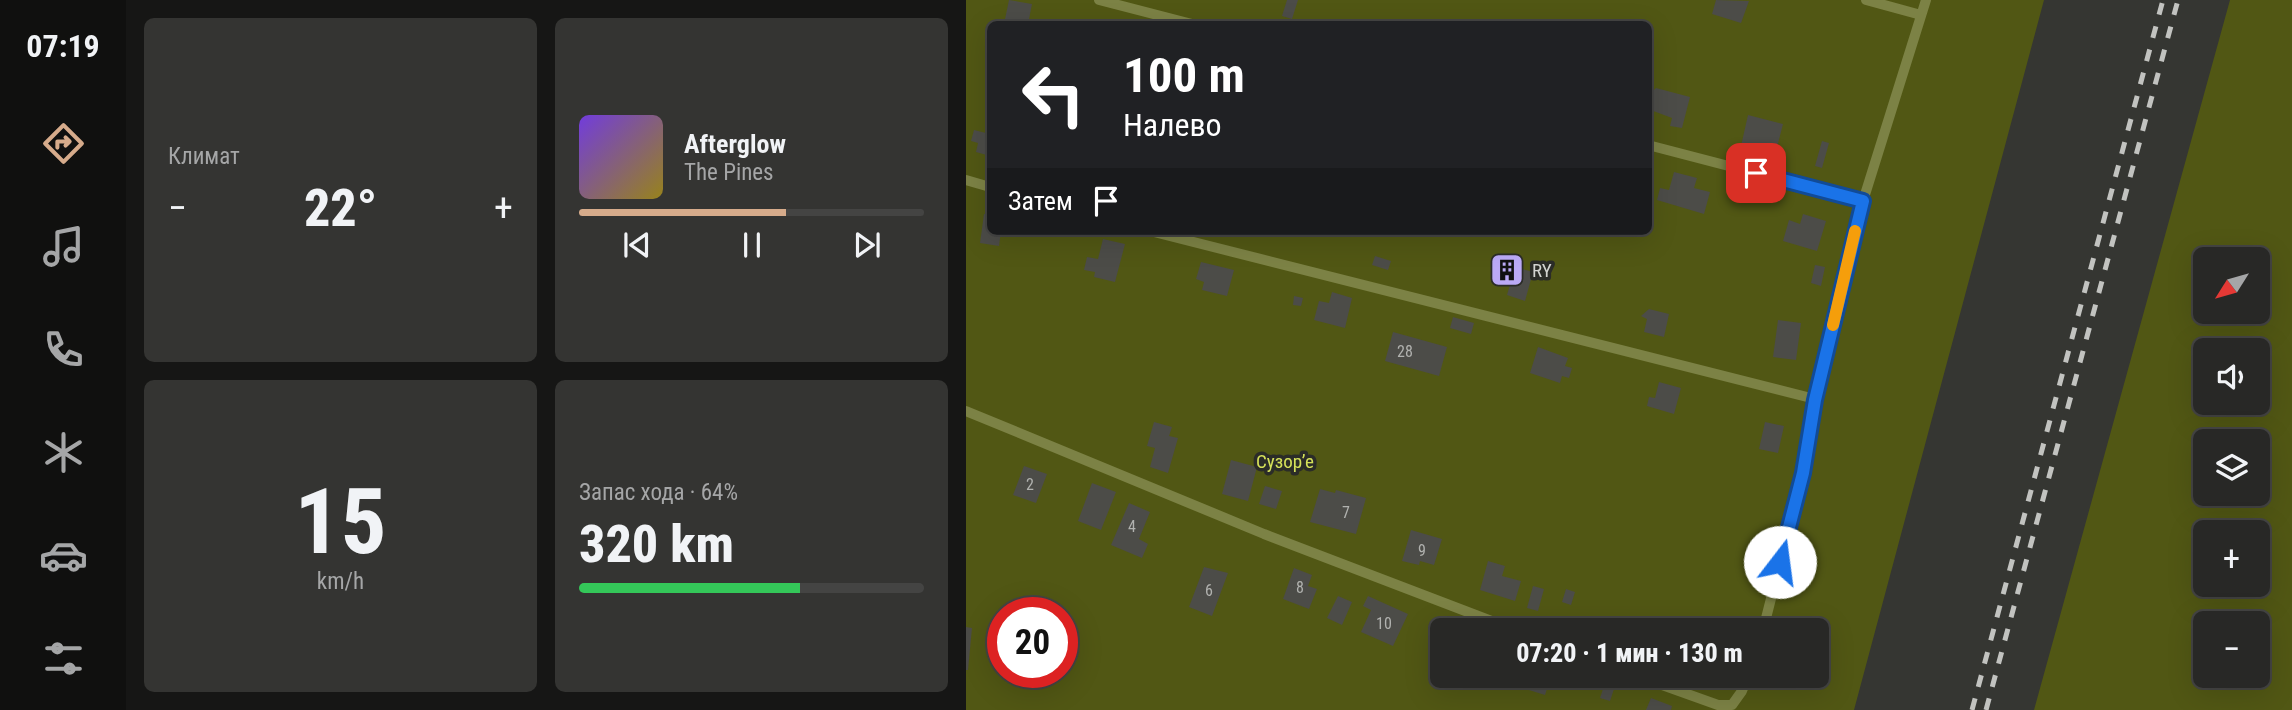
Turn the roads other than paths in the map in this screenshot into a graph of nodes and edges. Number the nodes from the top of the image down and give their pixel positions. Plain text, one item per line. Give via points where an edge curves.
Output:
1 (1099, 0) edge
2 (1867, 0) edge
3 (1926, 0) edge
4 (1921, 15) junction
5 (1180, 21) edge
6 (1652, 146) edge
7 (966, 180) edge
8 (987, 186) edge
9 (1863, 201) junction
10 (1166, 235) edge
11 (1815, 400) junction
12 (966, 411) edge
13 (1484, 618) edge
14 (1766, 618) edge
15 (1671, 688) edge
16 (1743, 688) edge

1 - 5 lane
2 - 4 lane
3 - 4 lane
4 - 9 lane
6 - 9 lane
7 - 8 lane
9 - 11 lane
10 - 11 lane
11 - 14 lane via 1803,473
12 - 13 lane via 1264,534
15 - 16 lane via 1718,705 1732,705

